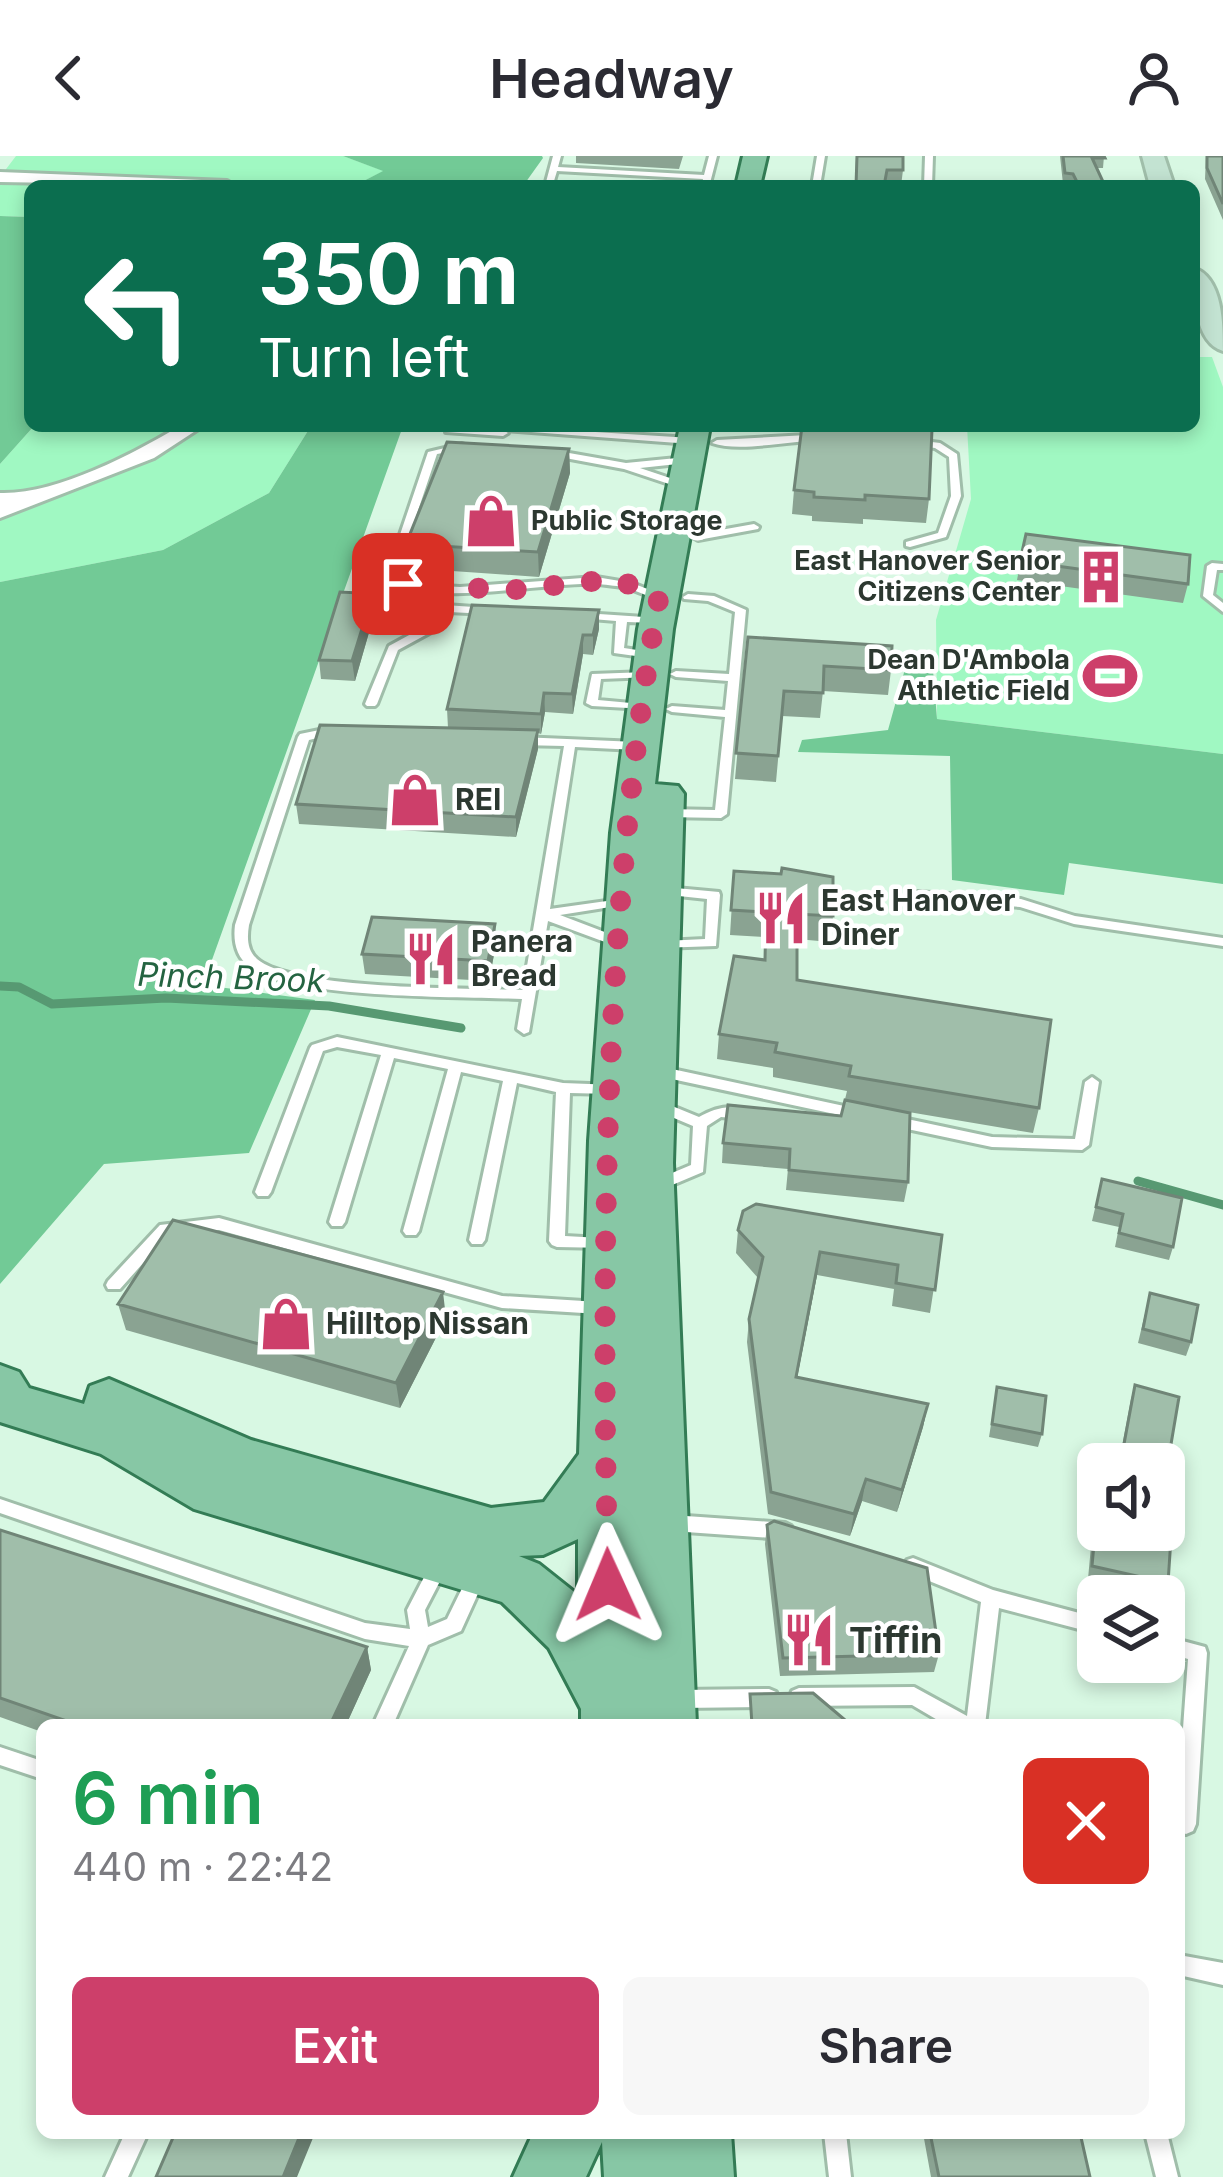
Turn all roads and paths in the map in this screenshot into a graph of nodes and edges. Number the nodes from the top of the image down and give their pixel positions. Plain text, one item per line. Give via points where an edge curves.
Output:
1 (557, 156) edge
2 (556, 169) junction
3 (0, 177) edge
4 (76, 180) edge
5 (551, 180) edge
6 (683, 180) edge
7 (1200, 288) edge
8 (1220, 330) edge
9 (184, 432) edge
10 (527, 432) edge
11 (833, 439) edge
12 (903, 442) edge
13 (699, 447) edge
14 (473, 448) edge
15 (538, 452) edge
16 (626, 466) junction
17 (0, 499) edge
18 (28, 500) junction
19 (0, 512) edge
20 (754, 527) dead end
21 (698, 536) junction
22 (910, 544) dead end
23 (1223, 567) edge
24 (1223, 610) edge
25 (512, 612) edge
26 (578, 616) edge
27 (655, 660) junction
28 (731, 678) junction
29 (371, 704) dead end
30 (727, 715) junction
31 (344, 732) edge
32 (502, 740) edge
33 (570, 743) junction
34 (663, 813) junction
35 (917, 896) dead end
36 (543, 914) junction
37 (639, 920) junction
38 (1223, 942) edge
39 (530, 994) junction
40 (524, 1029) dead end
41 (389, 1052) junction
42 (456, 1065) junction
43 (511, 1077) junction
44 (1092, 1082) dead end
45 (637, 1087) junction
46 (562, 1088) junction
47 (761, 1117) edge
48 (700, 1123) junction
49 (649, 1189) junction
50 (263, 1192) dead end
51 (337, 1222) dead end
52 (411, 1231) dead end
53 (477, 1240) dead end
54 (610, 1244) junction
55 (114, 1285) dead end
56 (608, 1308) junction
57 (0, 1385) edge
58 (606, 1461) junction
59 (0, 1506) edge
60 (656, 1523) junction
61 (813, 1538) edge
62 (896, 1561) edge
63 (461, 1565) junction
64 (991, 1598) junction
65 (1077, 1621) edge
66 (421, 1640) junction
67 (1185, 1650) edge
68 (638, 1715) edge
69 (386, 1719) edge
70 (954, 1719) edge
71 (976, 1719) edge
72 (0, 1756) edge
73 (36, 1768) edge
74 (1185, 1824) edge
75 (1185, 1966) edge
76 (1223, 1974) edge
77 (134, 2139) edge
78 (567, 2139) edge
79 (637, 2139) edge
80 (695, 2139) edge
81 (836, 2139) edge
82 (1158, 2139) edge
83 (116, 2177) edge
84 (549, 2177) edge
85 (640, 2177) edge
86 (698, 2177) edge
87 (841, 2177) edge
88 (1167, 2177) edge

1 - 2 lane
2 - 5 lane
2 - 6 lane
3 - 4 street
7 - 8 street
9 - 18 street
10 - 13 lane
11 - 13 lane
12 - 22 lane via 946,449 957,472 942,536
13 - 16 lane
13 - 16 lane
13 - 21 main road
13 - 27 main road
14 - 27 lane via 433,452 394,580 512,590 616,579
15 - 16 lane
17 - 18 street
18 - 19 street
20 - 21 lane
21 - 27 main road
23 - 24 lane via 1212,566 1208,596
25 - 29 lane via 445,608 438,624 393,649
26 - 27 lane
27 - 28 lane
27 - 28 lane via 710,598 741,610
27 - 30 lane
27 - 33 lane
27 - 34 main road
27 - 37 main road
28 - 30 lane
30 - 34 lane via 721,814
31 - 39 lane via 304,737 242,925 243,949 256,966 300,980
32 - 33 lane
33 - 36 lane
34 - 37 main road
35 - 38 lane via 1021,903 1074,920
36 - 37 lane
36 - 37 lane
36 - 39 lane
37 - 45 main road
39 - 40 lane
41 - 42 lane
41 - 50 lane via 337,1042 316,1048
41 - 51 lane
42 - 43 lane
42 - 52 lane
43 - 46 lane
43 - 53 lane
44 - 45 lane via 1082,1145 992,1142
45 - 46 lane
45 - 48 lane
45 - 49 main road
45 - 54 main road
46 - 54 lane via 557,1241
47 - 48 lane via 718,1112
48 - 49 lane via 698,1168
49 - 60 main road
54 - 56 main road
55 - 56 lane via 165,1229 219,1224 502,1302
56 - 58 main road
57 - 58 main road via 24,1374 129,1408 239,1460 490,1533 543,1531 564,1519
57 - 63 main road via 10,1404 118,1436 214,1492
58 - 68 main road
59 - 66 lane via 365,1631
60 - 61 lane via 771,1527
60 - 68 main road
62 - 64 lane
63 - 66 lane via 416,1610
63 - 66 lane via 454,1625
63 - 68 main road via 544,1597
64 - 65 lane
64 - 71 lane
66 - 69 lane
67 - 74 lane via 1198,1653
68 - 70 lane via 914,1696
72 - 73 lane
75 - 76 lane
77 - 83 lane
78 - 84 main road
79 - 85 main road
80 - 86 main road
81 - 87 lane
82 - 88 lane

